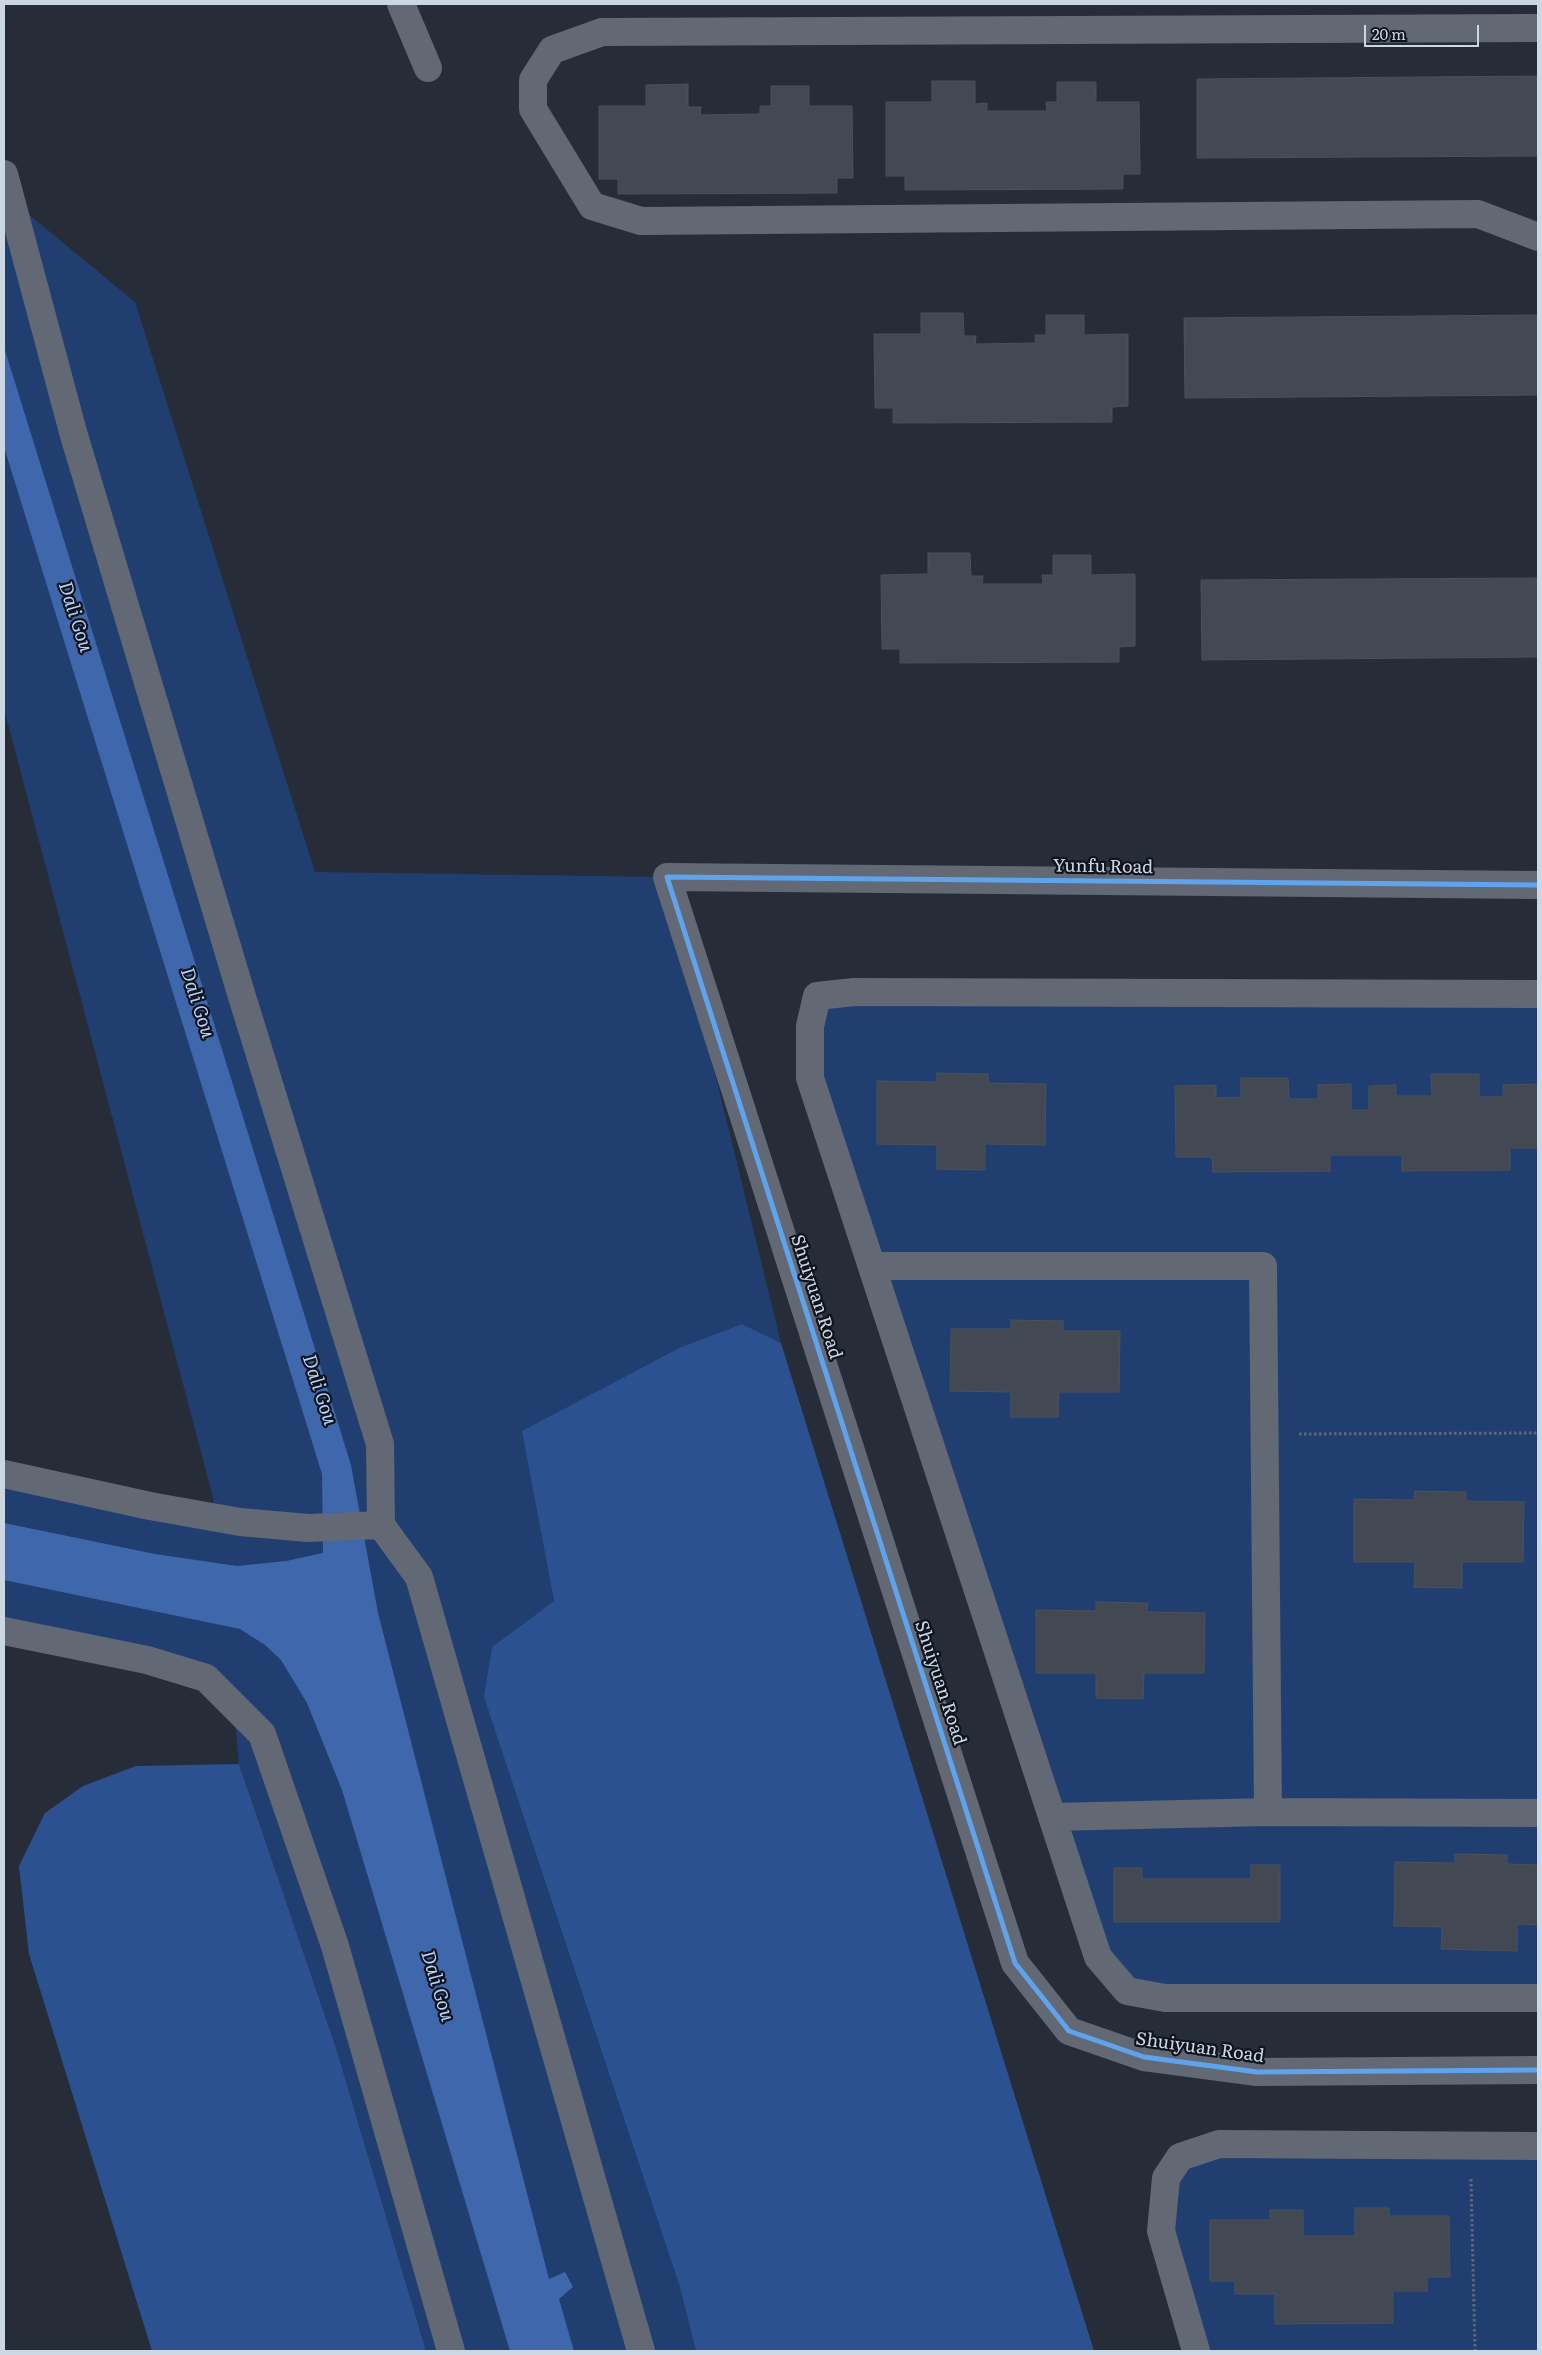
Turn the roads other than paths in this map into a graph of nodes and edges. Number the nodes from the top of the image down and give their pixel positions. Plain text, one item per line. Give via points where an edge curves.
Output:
1 (402, 4) edge
2 (1538, 28) edge
3 (428, 68) dead end
4 (4, 174) edge
5 (1538, 237) edge
6 (667, 877) joint
7 (1538, 885) edge
8 (1538, 994) edge
9 (872, 1266) junction
10 (4, 1474) edge
11 (374, 1525) junction
12 (4, 1631) edge
13 (1268, 1812) junction
14 (1538, 1813) edge
15 (1052, 1817) junction
16 (1538, 1998) edge
17 (1538, 2070) edge
18 (1538, 2146) edge
19 (451, 2351) edge
20 (642, 2351) edge
21 (1196, 2351) edge

1 - 3 street
2 - 5 street via 602,32 552,50 533,80 533,109 592,206 641,221 1478,214
4 - 11 street via 73,432 380,1444
6 - 7 street, Yunfu Road
6 - 17 street, Shuiyuan Road via 1016,1963 1069,2031 1144,2057 1257,2072
8 - 9 street via 854,992 817,996 810,1026 810,1078
9 - 13 street via 1263,1266
9 - 15 street
10 - 11 street via 240,1522 308,1528
11 - 20 street via 419,1577
12 - 19 street via 147,1660 206,1678 262,1734 335,1946
13 - 14 street
13 - 15 street
15 - 16 street via 1098,1957 1127,1990 1165,1998
18 - 21 street via 1219,2144 1180,2157 1166,2178 1161,2231

